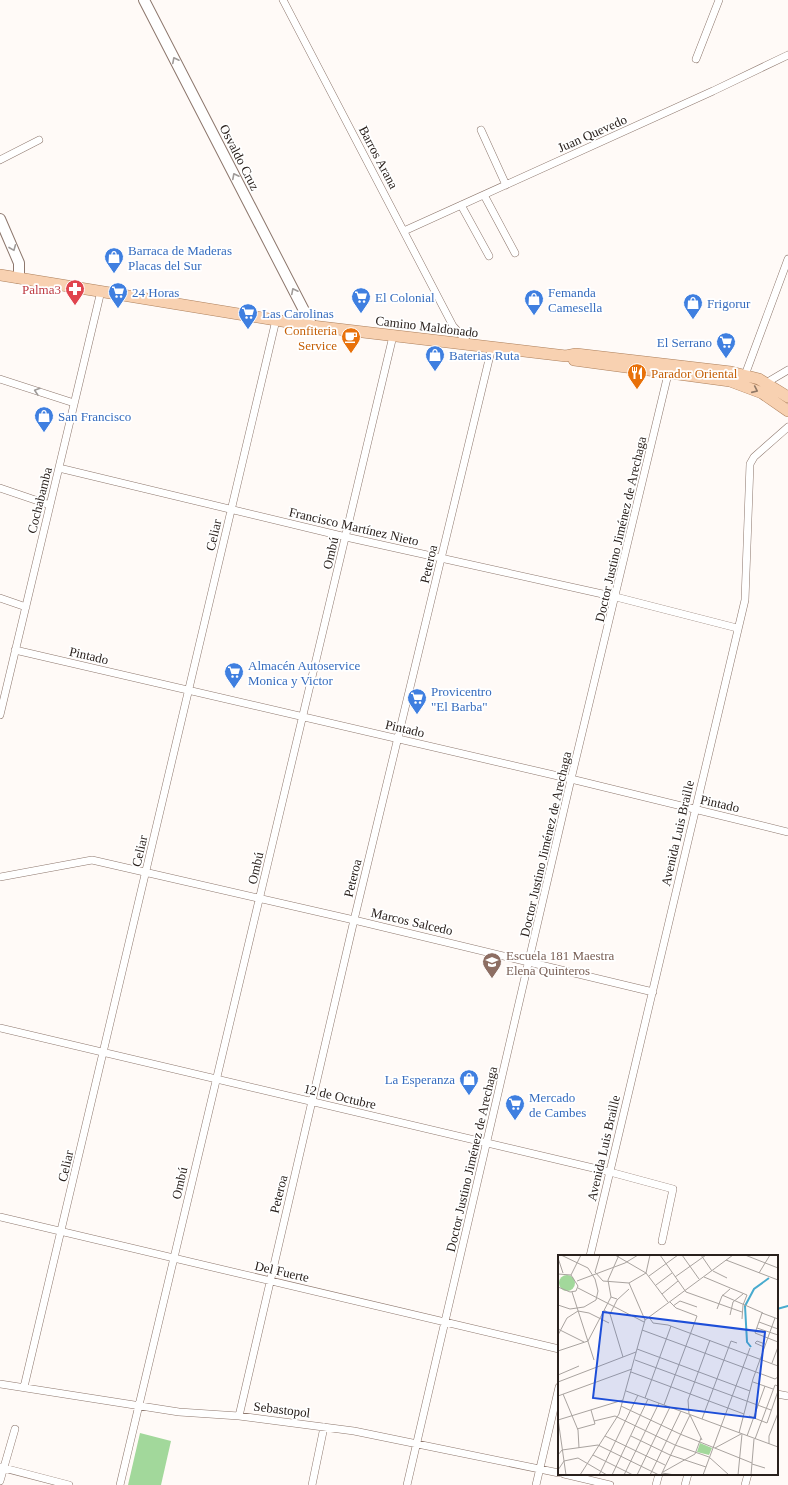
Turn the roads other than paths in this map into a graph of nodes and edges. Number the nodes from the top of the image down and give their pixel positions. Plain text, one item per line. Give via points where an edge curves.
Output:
1 (144, 0) edge
2 (284, 0) edge
3 (719, 0) edge
4 (787, 57) edge
5 (696, 59) dead end
6 (481, 130) dead end
7 (40, 140) dead end
8 (0, 160) edge
9 (506, 185) junction
10 (484, 195) junction
11 (461, 205) junction
12 (0, 219) edge
13 (404, 231) junction
14 (516, 253) dead end
15 (489, 256) dead end
16 (788, 259) edge
17 (0, 275) edge
18 (19, 278) junction
19 (102, 291) junction
20 (276, 320) junction
21 (312, 326) junction
22 (453, 326) junction
23 (393, 336) junction
24 (442, 342) junction
25 (470, 345) junction
26 (492, 347) junction
27 (669, 368) junction
28 (788, 370) edge
29 (745, 375) junction
30 (0, 379) edge
31 (766, 383) junction
32 (788, 397) edge
33 (74, 403) junction
34 (788, 411) edge
35 (788, 427) edge
36 (59, 468) junction
37 (0, 488) edge
38 (50, 505) junction
39 (231, 510) junction
40 (346, 537) junction
41 (442, 558) junction
42 (616, 597) junction
43 (0, 598) edge
44 (26, 606) junction
45 (737, 628) junction
46 (16, 650) junction
47 (189, 690) junction
48 (1, 710) edge
49 (303, 717) junction
50 (399, 739) junction
51 (571, 779) junction
52 (695, 810) junction
53 (788, 832) edge
54 (146, 872) junction
55 (0, 877) edge
56 (260, 898) junction
57 (354, 920) junction
58 (530, 962) junction
59 (653, 992) junction
60 (0, 1028) edge
61 (104, 1052) junction
62 (216, 1079) junction
63 (313, 1102) junction
64 (487, 1144) junction
65 (610, 1172) junction
66 (0, 1217) edge
67 (62, 1232) junction
68 (662, 1241) dead end
69 (590, 1255) edge
70 (174, 1258) junction
71 (269, 1280) junction
72 (444, 1321) junction
73 (558, 1349) edge
74 (0, 1384) edge
75 (24, 1387) junction
76 (558, 1391) edge
77 (778, 1394) edge
78 (788, 1396) edge
79 (139, 1404) junction
80 (239, 1416) junction
81 (324, 1427) junction
82 (14, 1429) dead end
83 (417, 1442) junction
84 (2, 1468) edge
85 (540, 1468) junction
86 (558, 1473) edge
87 (568, 1475) edge
88 (659, 1475) edge
89 (688, 1475) edge
90 (748, 1475) edge
91 (0, 1481) edge
92 (608, 1484) edge
93 (69, 1485) edge
94 (120, 1485) edge
95 (312, 1485) edge
96 (407, 1485) edge
97 (536, 1485) edge
98 (656, 1485) edge
99 (685, 1485) edge
100 (745, 1485) edge

21 -> 1 street, Osvaldo Cruz
2 - 13 street, Barros Arana
3 - 5 street
4 - 9 street, Juan Quevedo
6 - 9 street
7 - 8 street
9 - 10 street, Juan Quevedo
10 - 11 street, Juan Quevedo
10 - 14 street
11 - 13 street, Juan Quevedo
11 - 15 street
12 -> 18 street via 19,263
13 - 22 street, Barros Arana
16 - 29 street
17 - 18 main road, Camino Maldonado
18 - 19 main road, Camino Maldonado
19 - 20 main road, Camino Maldonado
19 - 33 street, Cochabamba
20 - 21 main road, Camino Maldonado
20 - 39 street, Celiar
21 - 23 main road, Camino Maldonado
22 - 24 street via 450,337
22 - 25 street, Barros Arana
23 - 24 main road, Camino Maldonado
23 - 40 street, Ombú
24 - 25 main road, Camino Maldonado
25 - 26 main road, Camino Maldonado
26 - 27 main road, Camino Maldonado via 566,356 576,354
26 - 41 street, Peteroa
27 - 29 main road, Camino Maldonado via 717,369
27 -> 34 main road, Camino Maldonado via 743,384 768,396
27 - 42 street, Doctor Justino Jiménez de Arechaga
28 - 31 street
29 - 31 main road, Camino Maldonado
33 -> 30 street
31 - 32 main road, Camino Maldonado
33 - 36 street, Cochabamba
35 - 45 street, Avenida Luis Braille via 754,457 750,464 745,600
36 - 38 street, Cochabamba
36 - 39 street, Francisco Martínez Nieto
37 - 38 street
38 - 44 street, Cochabamba
39 - 40 street, Francisco Martínez Nieto
39 - 47 street, Celiar
40 - 41 street, Francisco Martínez Nieto
40 - 49 street, Ombú
41 - 42 street, Francisco Martínez Nieto
41 - 50 street, Peteroa
42 - 45 street, Francisco Martínez Nieto
42 - 51 street, Doctor Justino Jiménez de Arechaga
43 - 44 street
44 - 46 street, Cochabamba
45 - 52 street, Avenida Luis Braille
46 - 47 street, Pintado
46 - 48 street, Cochabamba
47 - 49 street, Pintado
47 - 54 street, Celiar
49 - 50 street, Pintado
49 - 56 street, Ombú
50 - 51 street, Pintado
50 - 57 street, Peteroa
51 - 52 street, Pintado
51 - 58 street, Doctor Justino Jiménez de Arechaga
52 - 53 street, Pintado
52 - 59 street, Avenida Luis Braille
54 - 55 street, Marcos Salcedo via 85,860
54 - 56 street, Marcos Salcedo
54 - 61 street, Celiar
56 - 57 street, Marcos Salcedo
56 - 62 street, Ombú
57 - 58 street, Marcos Salcedo
57 - 63 street, Peteroa
58 - 59 street, Marcos Salcedo
58 - 64 street, Doctor Justino Jiménez de Arechaga
59 - 65 street, Avenida Luis Braille
60 - 61 street, 12 de Octubre
61 - 62 street, 12 de Octubre
61 - 67 street, Celiar
62 - 63 street, 12 de Octubre
62 - 70 street, Ombú
63 - 64 street, 12 de Octubre
63 - 71 street, Peteroa
64 - 65 street, 12 de Octubre
64 - 72 street, Doctor Justino Jiménez de Arechaga
65 - 68 street, 12 de Octubre via 674,1189
65 - 69 street, Avenida Luis Braille
66 - 67 street, Del Fuerte
67 - 70 street, Del Fuerte
67 - 75 street, Celiar
70 - 71 street, Del Fuerte
70 - 79 street, Ombú
71 - 72 street, Del Fuerte
71 - 80 street, Peteroa
72 - 73 street, Del Fuerte
72 - 83 street, Doctor Justino Jiménez de Arechaga
74 - 75 street, Sebastopol
75 - 79 street, Sebastopol
76 - 85 street
77 - 78 street
79 - 80 street, Sebastopol via 178,1412
79 - 94 street, Ombú
80 - 81 street, Sebastopol
81 - 83 street, Sebastopol
81 - 95 street
82 - 84 street
83 - 85 street, Sebastopol
83 - 96 street, Doctor Justino Jiménez de Arechaga
84 - 91 street
84 - 93 street
85 - 86 street, Sebastopol
85 - 97 street
87 - 92 street
88 - 98 street
89 - 99 street
90 - 100 street

